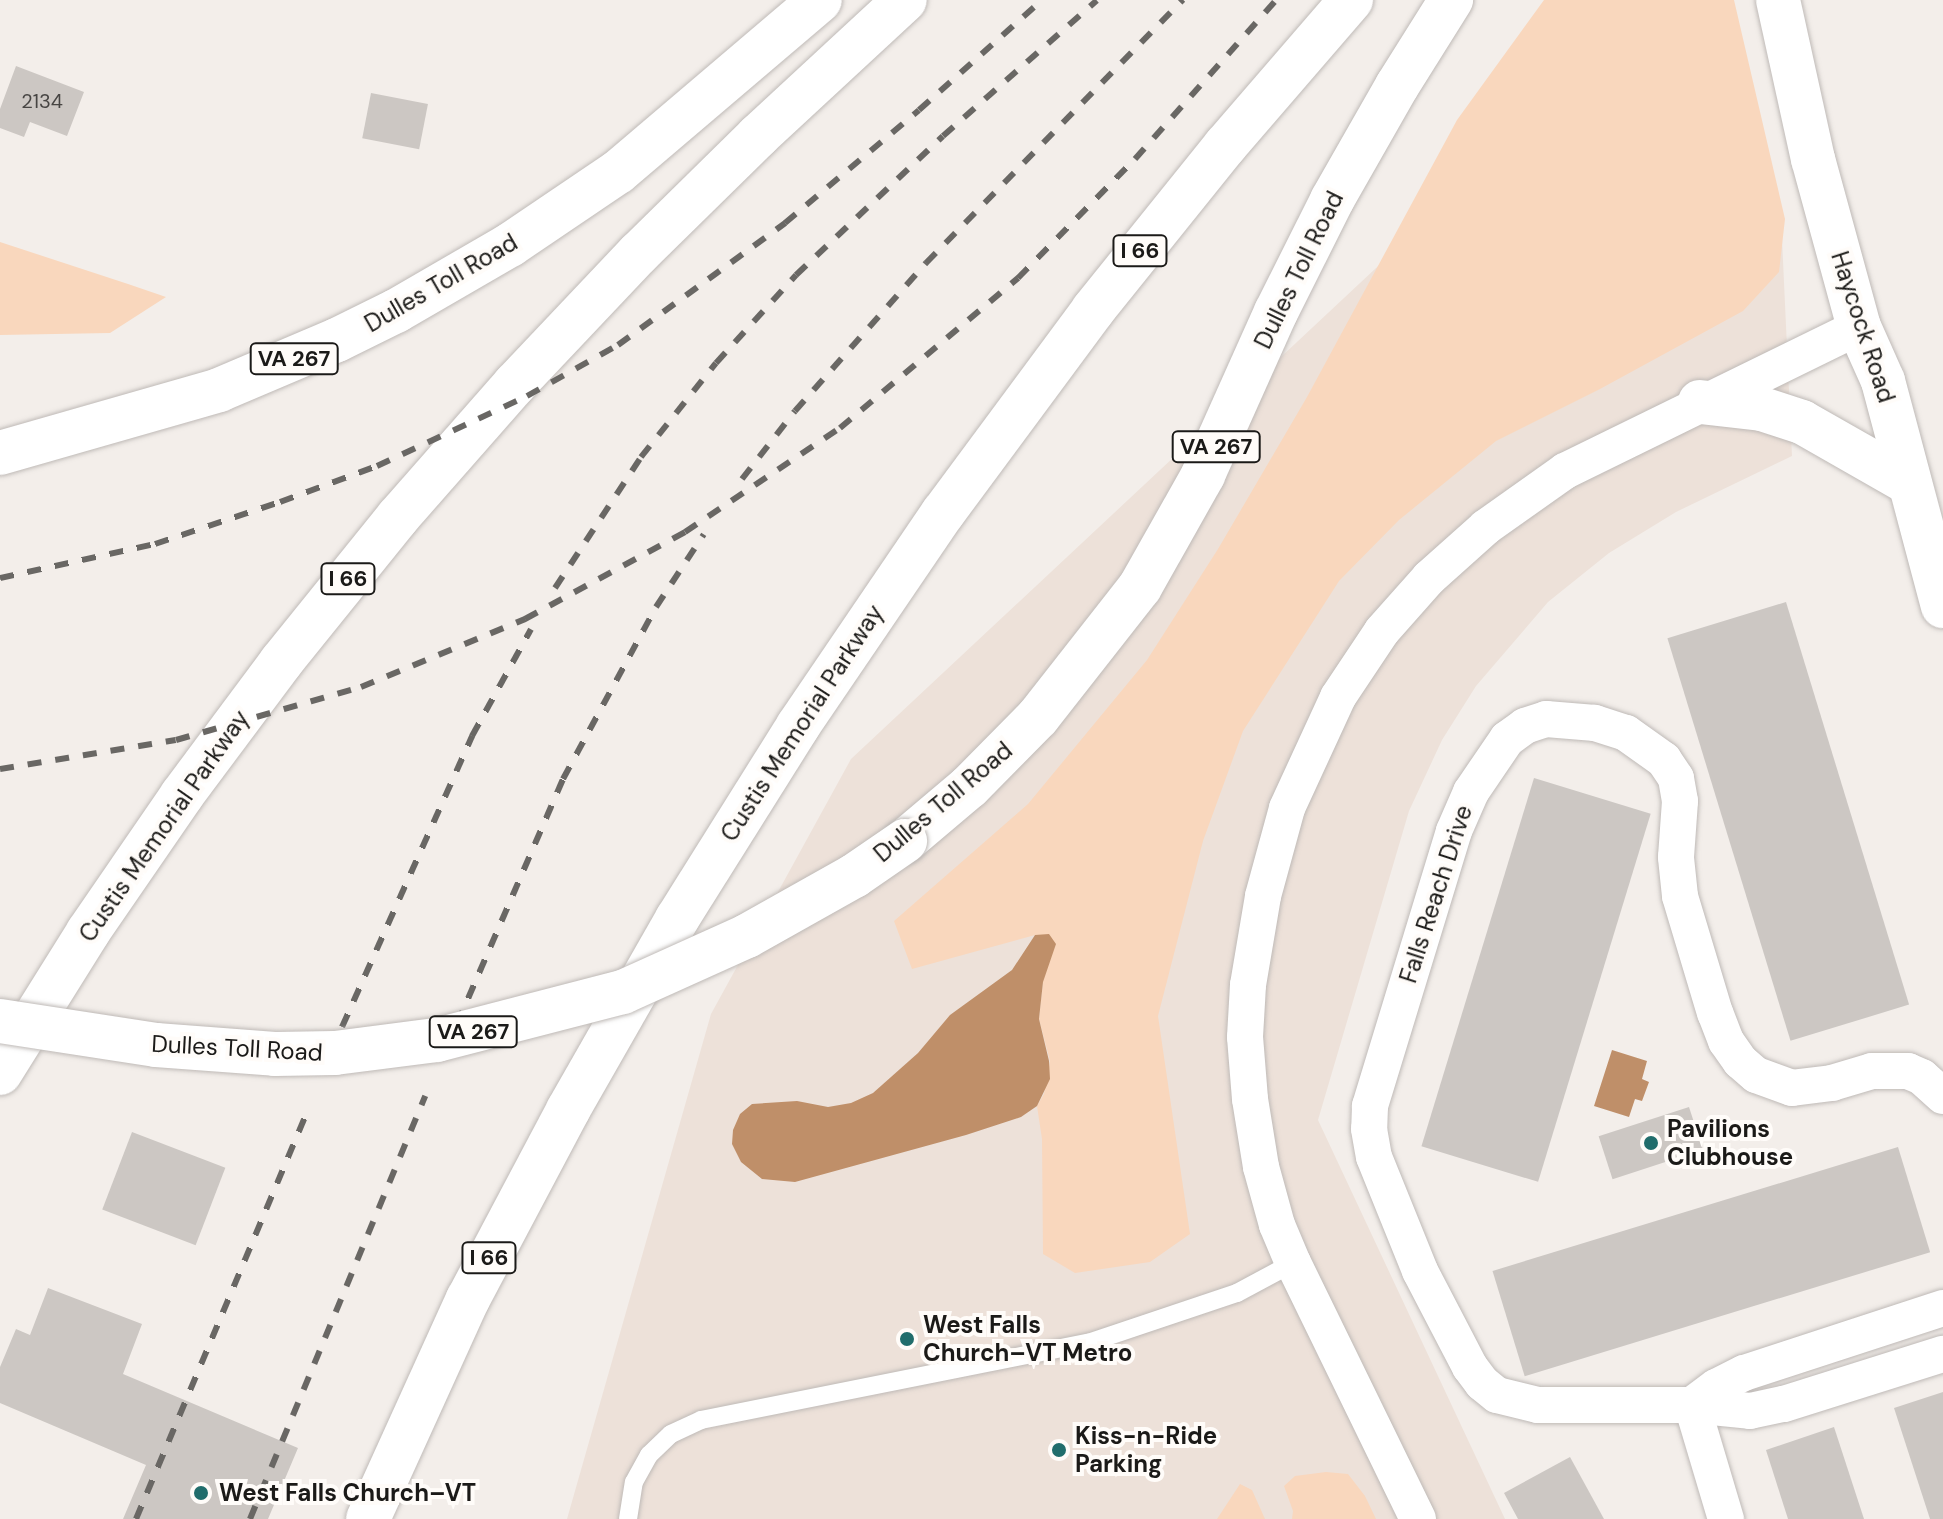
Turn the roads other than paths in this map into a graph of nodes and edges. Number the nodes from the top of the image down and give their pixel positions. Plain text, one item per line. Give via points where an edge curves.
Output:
1 (820, 0) edge
2 (905, 0) edge
3 (1351, 0) edge
4 (1451, 0) edge
5 (1778, 0) edge
6 (1859, 327) junction
7 (1700, 402) junction
8 (0, 453) edge
9 (1907, 482) junction
10 (1943, 606) edge
11 (626, 1005) junction
12 (0, 1021) edge
13 (0, 1073) edge
14 (1943, 1096) edge
15 (1293, 1263) junction
16 (1943, 1308) edge
17 (1943, 1354) edge
18 (1692, 1405) junction
19 (368, 1519) edge
20 (399, 1519) edge
21 (628, 1519) edge
22 (1418, 1519) edge
23 (1726, 1519) edge

1 - 8 main road, Dulles Toll Road / VA 267 via 618,172 510,245 396,311 219,390
2 - 13 main road, Custis Memorial Parkway / I 66 via 639,253 398,517 182,795
3 - 11 main road, Custis Memorial Parkway / I 66 via 1151,237 943,513 798,726
4 - 12 main road, Dulles Toll Road / VA 267, bridge via 1332,200 1203,475 1140,587 1038,717 969,787 905,841 747,936 623,992 437,1040 335,1053 275,1054 156,1045
5 - 6 main road, Haycock Road via 1813,159
6 - 7 street
6 - 9 main road, Haycock Road via 1883,381
7 - 9 main road via 1762,409 1802,422
7 - 15 street via 1565,471 1475,537 1382,631 1315,741 1287,808 1263,896 1245,1037 1261,1167
9 - 10 main road, Haycock Road
11 - 19 main road, Custis Memorial Parkway / I 66 via 468,1299
11 - 20 main road via 562,1178 453,1391
14 - 18 street, Falls Reach Drive via 1922,1077 1890,1069 1811,1087 1774,1084 1756,1075 1726,1041 1680,896 1680,801 1676,778 1664,760 1626,733 1567,718 1525,726 1507,739 1471,792 1442,863 1370,1106 1374,1157 1420,1271 1482,1383 1497,1395 1538,1405
15 - 21 lane via 1237,1293 1088,1343 701,1420 671,1434 649,1455 634,1482
15 - 22 street
16 - 18 street via 1744,1373
17 - 18 street, Falls Reach Drive via 1759,1410
18 - 23 street

